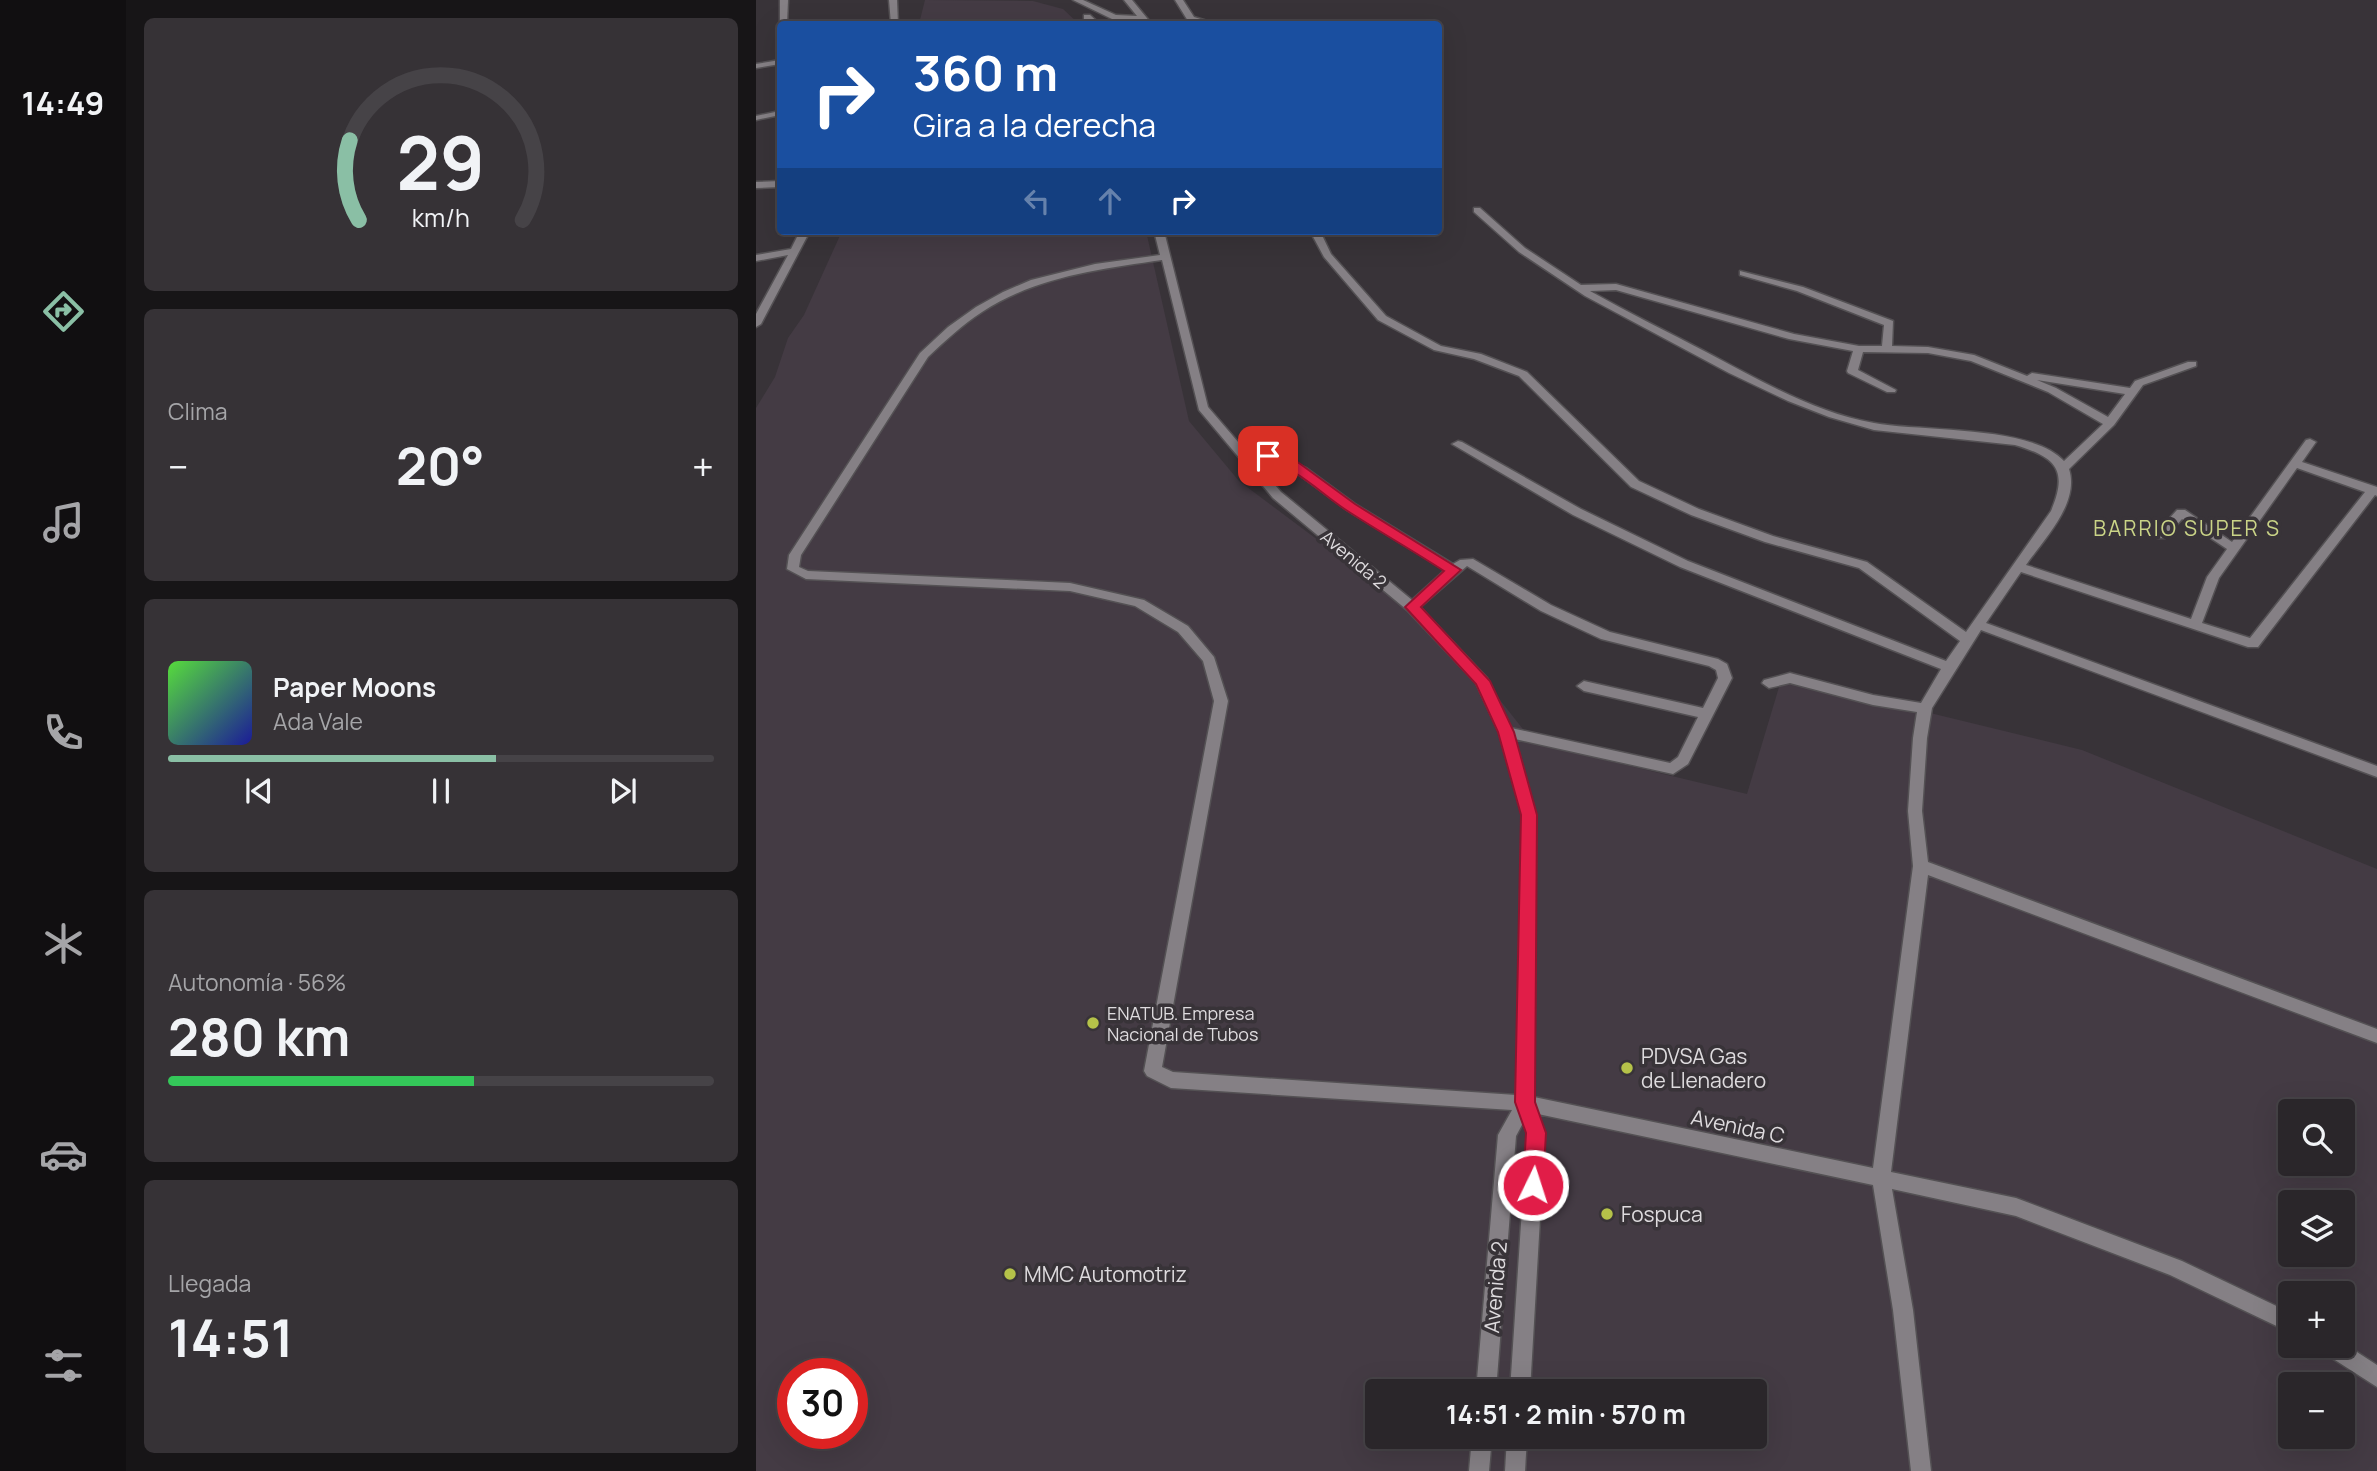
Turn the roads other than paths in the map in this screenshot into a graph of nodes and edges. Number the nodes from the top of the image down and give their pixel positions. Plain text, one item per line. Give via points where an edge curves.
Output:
1 (784, 0) edge
2 (893, 0) edge
3 (1077, 0) edge
4 (1128, 0) edge
5 (1179, 0) edge
6 (1087, 17) dead end
7 (783, 21) edge
8 (895, 21) edge
9 (1092, 21) edge
10 (1145, 21) edge
11 (1190, 21) edge
12 (777, 62) edge
13 (756, 66) edge
14 (777, 114) edge
15 (756, 118) edge
16 (777, 184) edge
17 (756, 185) edge
18 (1477, 210) dead end
19 (803, 235) edge
20 (1160, 235) edge
21 (1317, 235) edge
22 (794, 251) junction
23 (1166, 257) junction
24 (756, 258) edge
25 (1743, 273) dead end
26 (1579, 288) junction
27 (756, 324) edge
28 (1859, 349) junction
29 (1887, 349) junction
30 (2192, 364) dead end
31 (2014, 373) junction
32 (1892, 390) dead end
33 (2132, 392) junction
34 (2110, 423) junction
35 (2310, 442) dead end
36 (1458, 444) dead end
37 (1268, 456) dead end
38 (2294, 463) junction
39 (2063, 468) junction
40 (2375, 491) edge
41 (2161, 534) dead end
42 (2233, 548) junction
43 (2020, 566) junction
44 (1454, 570) junction
45 (1412, 607) junction
46 (1980, 625) junction
47 (2195, 625) junction
48 (1967, 639) junction
49 (1949, 667) junction
50 (1769, 683) dead end
51 (1584, 686) dead end
52 (1925, 708) junction
53 (1705, 714) junction
54 (1506, 732) junction
55 (2377, 772) edge
56 (1921, 866) junction
57 (2377, 1036) edge
58 (1525, 1102) junction
59 (1881, 1180) junction
60 (2278, 1317) edge
61 (2349, 1358) edge
62 (2377, 1377) edge
63 (1487, 1379) edge
64 (1521, 1379) edge
65 (1481, 1449) edge
66 (1516, 1449) edge
67 (1479, 1471) edge
68 (1515, 1471) edge
69 (1921, 1471) edge

1 - 7 street
2 - 8 street
3 - 10 street via 1115,17
4 - 10 street
5 - 11 street
6 - 9 street
12 - 13 street
14 - 15 street
16 - 17 street
18 - 26 street via 1527,254
19 - 22 street
20 - 23 street, Avenida 2
21 - 48 street via 1327,255 1382,318 1438,348 1477,356 1522,374 1635,485 1769,539 1863,565
22 - 24 street
22 - 27 street
23 - 45 street, Avenida 2 via 1203,408 1277,495
23 - 58 street, Avenida C via 1029,282 992,300 946,333 924,355 795,555 793,569 806,575 1070,587 1139,603 1183,629 1209,660 1221,701 1153,1070 1171,1080
25 - 29 street via 1889,323
26 - 28 street via 1616,287 1793,337
26 - 39 street via 1756,382 1852,422 1886,431 1993,438 2042,450
28 - 29 street
28 - 32 street via 1852,371
29 - 31 street via 1973,358
30 - 33 street via 2138,383
31 - 33 street
31 - 34 street
33 - 34 street
34 - 39 street
35 - 38 street
36 - 49 street via 1577,512 1684,564
37 - 44 street via 1295,466 1350,507
38 - 40 street
38 - 42 street
39 - 43 street via 2067,489
40 - 47 street via 2253,644
41 - 42 street via 2181,513
42 - 47 street via 2213,577
43 - 46 street
43 - 47 street
44 - 45 street
44 - 53 street via 1461,564 1476,564 1546,608 1606,636 1722,667 1725,678
45 - 54 street, Avenida 2 via 1482,681
46 - 48 street
46 - 55 street
48 - 49 street
49 - 52 street
50 - 52 street via 1790,678
51 - 53 street
52 - 56 street via 1915,811
53 - 54 street via 1683,760 1673,769
54 - 58 street, Avenida 2 via 1529,815
56 - 57 street
56 - 59 street
58 - 59 street, Avenida C
58 - 63 street, Avenida 2 via 1507,1135
58 - 64 street, Avenida 2 via 1536,1133
59 - 60 street, Avenida C via 2016,1207 2175,1268
59 - 69 street via 1903,1310
61 - 62 street
65 - 67 street
66 - 68 street

